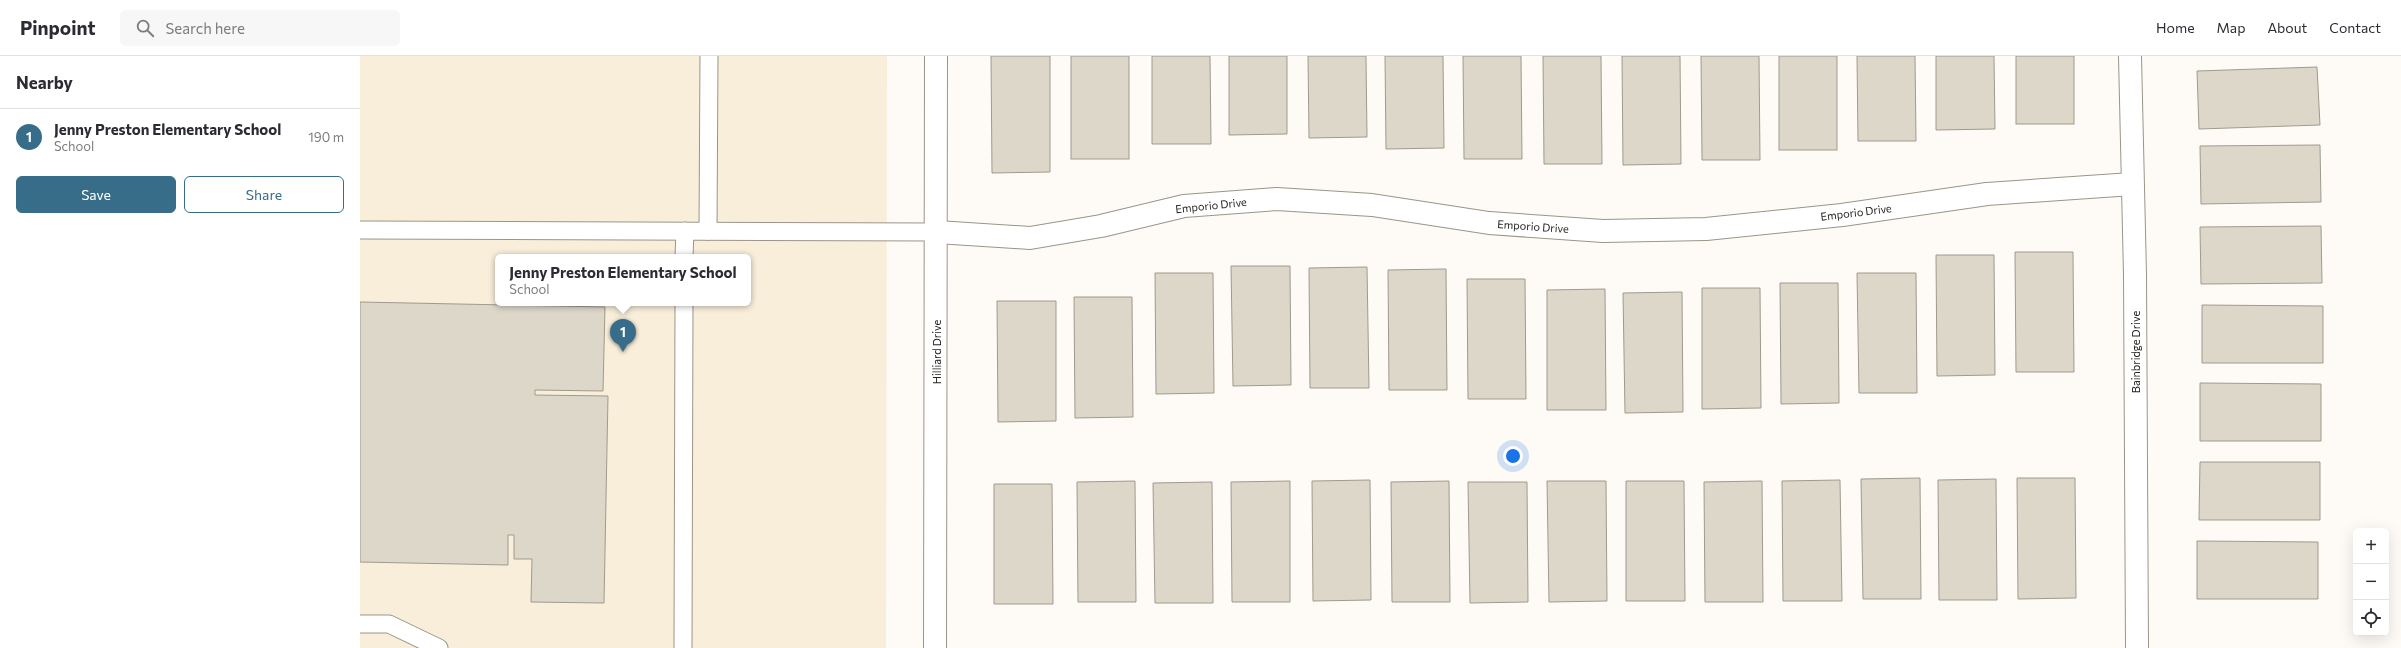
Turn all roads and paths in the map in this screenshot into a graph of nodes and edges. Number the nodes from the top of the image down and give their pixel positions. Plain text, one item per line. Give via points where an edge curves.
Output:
1 (709, 56) edge
2 (936, 56) edge
3 (2130, 56) edge
4 (2132, 184) junction
5 (360, 230) edge
6 (685, 231) junction
7 (708, 231) junction
8 (937, 232) junction
9 (684, 254) edge
10 (684, 306) edge
11 (360, 624) edge
12 (439, 648) edge
13 (683, 648) edge
14 (935, 648) edge
15 (2137, 648) edge

1 - 7 lane
2 - 8 street, Hilliard Drive
3 - 4 street, Bainbridge Drive
4 - 8 street, Emporio Drive via 1987,194 1842,215 1706,229 1603,231 1489,223 1372,205 1277,199 1184,206 1101,226 1030,238
4 - 15 street, Bainbridge Drive
5 - 6 lane
6 - 7 lane
6 - 9 lane
7 - 8 lane
8 - 14 street, Hilliard Drive
10 - 13 lane
11 - 12 lane via 389,624

